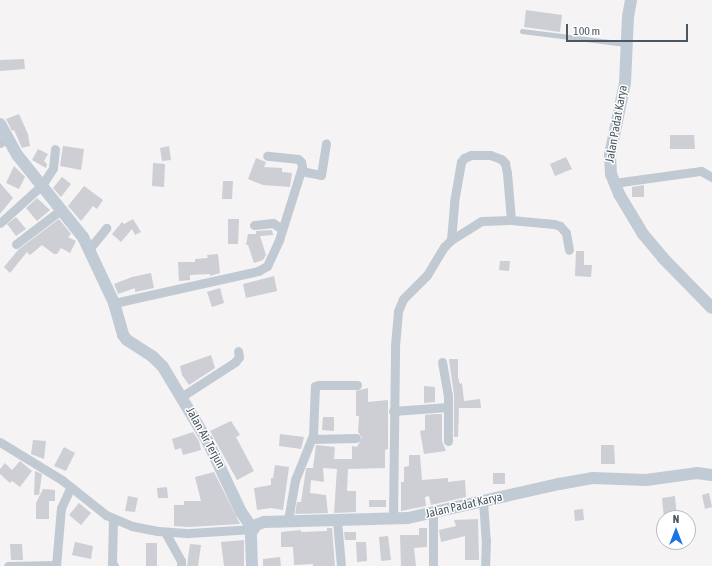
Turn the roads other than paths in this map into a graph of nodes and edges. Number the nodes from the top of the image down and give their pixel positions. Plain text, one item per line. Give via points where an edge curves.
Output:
1 (631, 0) edge
2 (522, 31) dead end
3 (626, 44) junction
4 (0, 124) edge
5 (3, 140) edge
6 (326, 143) dead end
7 (55, 149) dead end
8 (267, 156) dead end
9 (301, 171) junction
10 (712, 177) edge
11 (614, 183) junction
12 (42, 185) junction
13 (62, 209) junction
14 (511, 220) junction
15 (0, 223) edge
16 (254, 225) dead end
17 (106, 228) dead end
18 (282, 229) junction
19 (451, 240) junction
20 (16, 244) dead end
21 (90, 248) junction
22 (569, 250) dead end
23 (114, 303) junction
24 (712, 308) edge
25 (238, 351) dead end
26 (442, 362) dead end
27 (357, 384) dead end
28 (181, 397) junction
29 (448, 407) junction
30 (393, 411) junction
31 (356, 438) dead end
32 (312, 439) junction
33 (448, 440) dead end
34 (0, 443) edge
35 (712, 475) edge
36 (71, 487) junction
37 (483, 501) junction
38 (433, 513) junction
39 (113, 519) junction
40 (393, 519) junction
41 (288, 520) junction
42 (337, 521) junction
43 (253, 529) junction
44 (165, 532) junction
45 (56, 565) edge
46 (8, 566) edge
47 (114, 566) edge
48 (181, 566) edge
49 (252, 566) edge
50 (341, 566) edge
51 (433, 566) edge
52 (485, 566) edge

1 - 3 main road, Jalan Padat Karya
2 - 3 lane
3 - 11 main road, Jalan Padat Karya via 625,83 610,155
4 - 5 main road, Jalan Air Terjun
5 - 12 main road, Jalan Air Terjun
6 - 9 street via 321,175
7 - 12 street via 53,168
8 - 9 street via 298,159 301,162
9 - 18 street
10 - 11 street via 701,171
11 - 24 main road, Jalan Padat Karya via 643,234
12 - 13 main road, Jalan Air Terjun
12 - 15 street
13 - 20 street
13 - 21 main road, Jalan Air Terjun
14 - 19 street via 482,222
14 - 19 street via 505,163 490,155 471,154 461,162
14 - 22 street via 550,222 558,225 567,235
16 - 18 street via 273,223
17 - 21 street
18 - 23 street via 270,262 263,270
19 - 30 street via 427,275 400,304 395,346
21 - 23 main road, Jalan Air Terjun
23 - 28 main road, Jalan Air Terjun via 125,338 156,359
25 - 28 street via 236,362
26 - 29 street
27 - 32 street via 315,386
28 - 43 main road, Jalan Air Terjun via 208,442
29 - 30 street
29 - 33 street
30 - 40 street
31 - 32 street
32 - 41 street via 295,480
34 - 36 street via 40,465
35 - 37 main road, Jalan Padat Karya via 697,473 646,480 593,478
36 - 39 street
36 - 45 street via 61,508
37 - 38 main road, Jalan Padat Karya
37 - 52 street
38 - 40 main road, Jalan Padat Karya
38 - 51 street
39 - 44 street via 132,526
39 - 47 street
40 - 42 main road, Jalan Padat Karya
41 - 42 main road, Jalan Padat Karya
41 - 43 main road, Jalan Padat Karya via 264,522
42 - 50 street
43 - 44 street via 198,533
43 - 49 main road via 250,538
44 - 48 street via 181,561
45 - 46 street

